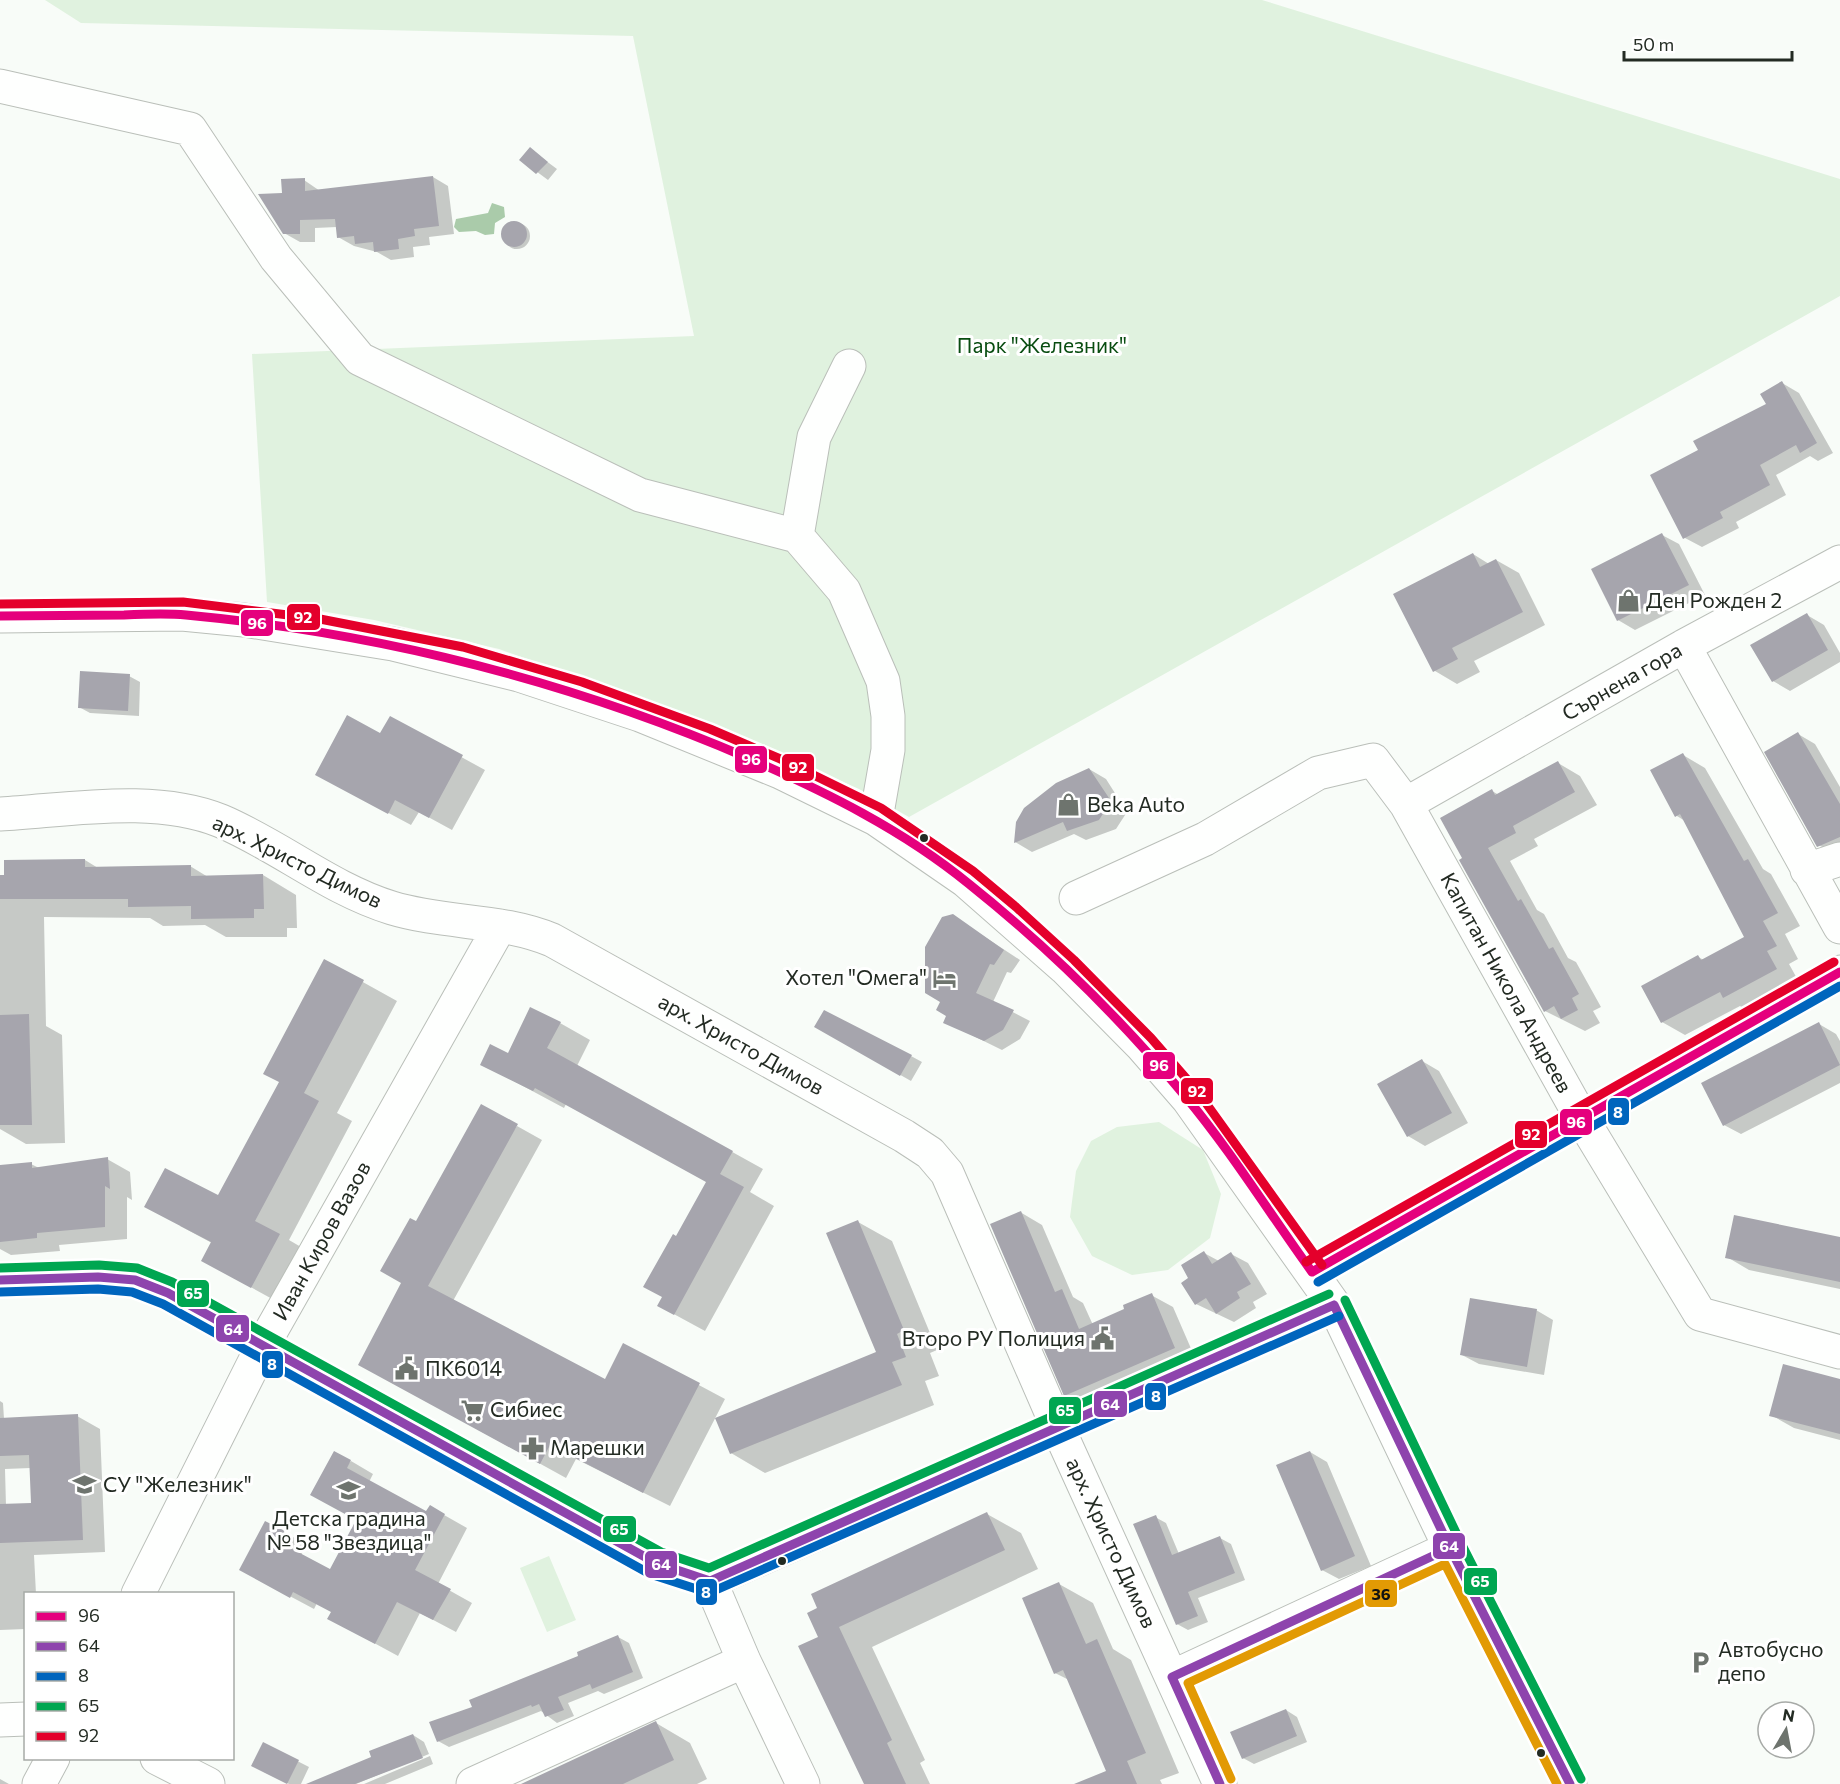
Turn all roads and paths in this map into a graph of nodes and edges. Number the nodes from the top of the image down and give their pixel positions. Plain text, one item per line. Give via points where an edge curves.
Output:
1 (0, 86) edge
2 (849, 366) dead end
3 (797, 536) junction
4 (1840, 562) edge
5 (0, 616) edge
6 (1684, 646) junction
7 (1406, 804) junction
8 (0, 814) edge
9 (876, 819) junction
10 (1840, 859) edge
11 (1807, 870) junction
12 (1076, 898) dead end
13 (500, 926) junction
14 (1840, 927) edge
15 (1840, 972) edge
16 (1582, 1119) junction
17 (1312, 1272) junction
18 (0, 1280) edge
19 (1334, 1305) junction
20 (262, 1347) junction
21 (1840, 1352) edge
22 (1058, 1428) junction
23 (1450, 1548) junction
24 (710, 1581) junction
25 (139, 1592) edge
26 (744, 1661) junction
27 (1172, 1677) junction
28 (24, 1719) edge
29 (0, 1720) edge
30 (52, 1760) edge
31 (161, 1760) edge
32 (39, 1784) edge
33 (208, 1784) edge
34 (473, 1784) edge
35 (803, 1784) edge
36 (1220, 1784) edge
37 (1570, 1784) edge

1 - 3 street via 190,129 276,258 360,359 640,495
2 - 3 street via 814,436
3 - 9 street via 844,591 883,681 888,750
4 - 6 street, Сърнена гора
5 - 9 street via 182,614 318,631 461,659 568,690 684,732 780,772
6 - 7 street, Сърнена гора
6 - 11 street
7 - 12 street, Капитан Никола Андреев via 1373,760 1318,773 1206,839
7 - 16 street, Капитан Никола Андреев
8 - 13 street, арх. Христо Димов via 144,806 180,809 221,821 343,888 392,908
9 - 17 street via 1008,916 1142,1046 1188,1099
10 - 11 street
11 - 14 street
13 - 20 street, Иван Киров Вазов
13 - 22 street, арх. Христо Димов via 552,940 930,1153 947,1173
15 - 16 street
16 - 17 street
16 - 21 street, Капитан Никола Андреев via 1700,1314
17 - 19 street
18 - 20 street via 135,1280 168,1293
19 - 22 street
19 - 23 street
20 - 24 street via 656,1563
20 - 25 street, Иван Киров Вазов
22 - 24 street
22 - 27 street, арх. Христо Димов
23 - 27 street
23 - 37 street
24 - 26 street
26 - 34 street
26 - 35 street
27 - 36 street, арх. Христо Димов
28 - 29 street
30 - 32 street
31 - 33 street

